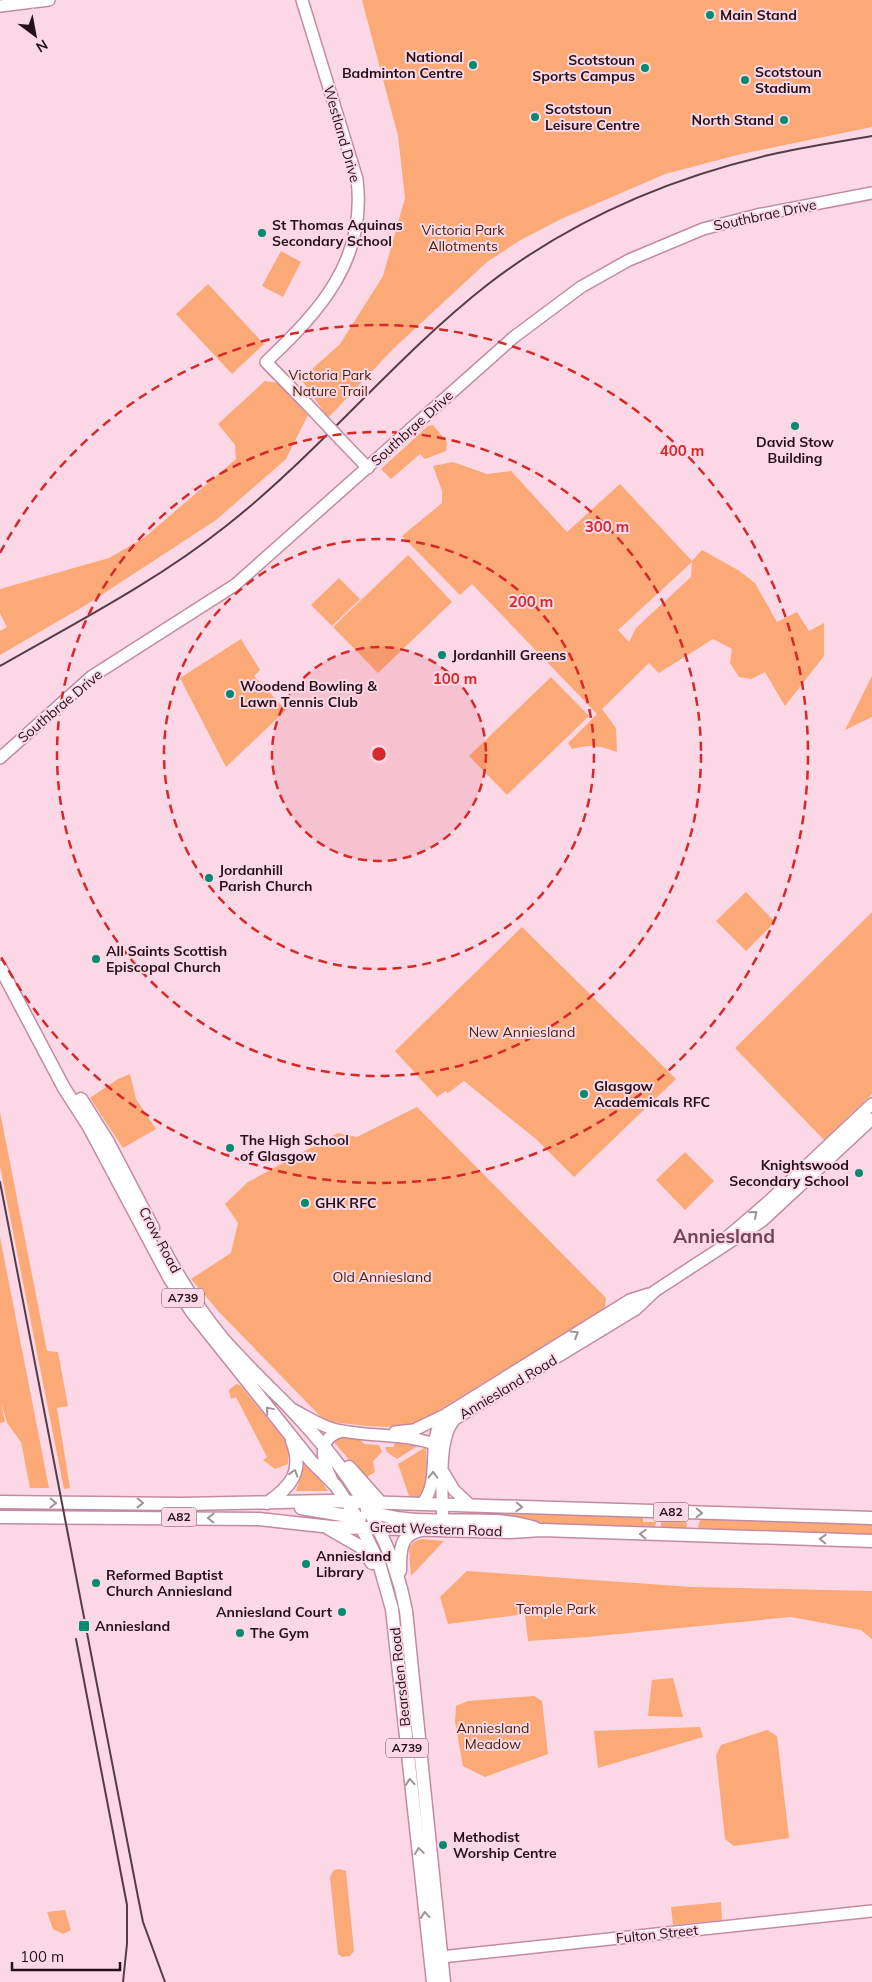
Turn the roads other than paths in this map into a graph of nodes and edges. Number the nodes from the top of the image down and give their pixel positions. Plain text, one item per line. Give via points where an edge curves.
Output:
1 (49, 0) edge
2 (302, 0) edge
3 (0, 6) edge
4 (872, 193) edge
5 (368, 468) junction
6 (0, 758) edge
7 (0, 967) edge
8 (49, 1058) junction
9 (872, 1104) edge
10 (872, 1119) edge
11 (705, 1258) junction
12 (655, 1291) junction
13 (288, 1407) junction
14 (445, 1415) junction
15 (343, 1431) junction
16 (289, 1433) junction
17 (371, 1434) junction
18 (321, 1442) junction
19 (438, 1445) junction
20 (443, 1472) junction
21 (336, 1486) junction
22 (347, 1501) junction
23 (0, 1502) edge
24 (267, 1503) junction
25 (422, 1504) junction
26 (443, 1505) junction
27 (470, 1505) junction
28 (373, 1506) junction
29 (0, 1517) edge
30 (872, 1518) edge
31 (359, 1521) junction
32 (443, 1525) junction
33 (320, 1526) junction
34 (378, 1527) junction
35 (423, 1530) junction
36 (872, 1541) edge
37 (400, 1584) junction
38 (390, 1599) junction
39 (872, 1911) edge
40 (435, 1957) junction
41 (433, 1982) edge
42 (444, 1982) edge

1 - 3 street
2 - 5 street, Westland Drive, bridge via 357,180 358,209 348,255 337,280 307,322 266,362
4 - 5 street, Southbrae Drive via 722,224 671,241 598,276 529,324
5 - 6 street, Southbrae Drive via 235,585 91,677
7 - 8 main road, Crow Road / A739
8 - 13 main road, Crow Road / A739 via 97,1123 195,1302 224,1339
16 -> 8 main road, Crow Road / A739 via 192,1312 170,1279
11 -> 9 street, Anniesland Road
10 - 11 street, Anniesland Road via 762,1221
11 - 12 street, Anniesland Road
14 -> 12 street, Anniesland Road via 630,1300
12 - 19 street, Anniesland Road via 636,1309 455,1419
13 - 15 street via 319,1424
13 - 18 main road, Crow Road / A739
14 - 17 street, Anniesland Road via 414,1430
14 - 19 street, Anniesland Road via 437,1427
15 - 17 street
15 - 18 street
16 - 21 main road, Crow Road / A739
24 -> 16 main road via 293,1478 296,1454
17 - 19 street
18 - 21 street via 324,1464
18 - 28 main road, Crow Road / A739
19 - 20 street, Anniesland Road
25 -> 19 street, Anniesland Road via 432,1484
20 - 26 street, Anniesland Road
20 - 27 street via 454,1490
21 - 22 main road, Crow Road / A739
22 - 24 main road, Great Western Road / A82
22 - 28 main road, Great Western Road
22 - 31 main road, A739
23 -> 24 main road, Great Western Road / A82
24 - 31 main road
25 - 26 main road, Great Western Road / A82
25 - 28 main road, Great Western Road / A82
26 - 27 main road, Great Western Road / A82
26 - 32 street, Anniesland Road
27 -> 30 main road, Great Western Road / A82
28 - 32 main road via 398,1518
28 - 34 main road, A739
33 -> 29 main road, Great Western Road / A82 via 259,1519
31 - 33 main road, Great Western Road / A82
31 - 34 main road
31 - 38 main road, Bearsden Road / A739 via 379,1563
32 - 35 main road, Great Western Road
36 -> 32 main road, A82 via 542,1530 507,1522
33 - 38 main road via 365,1550
34 - 35 main road, Great Western Road
34 - 37 main road, Bearsden Road / A739
35 - 37 main road via 413,1532 402,1544
37 - 40 main road, Bearsden Road / A739 via 409,1634
40 -> 38 main road, Bearsden Road / A739 via 413,1812 403,1693
39 - 40 street, Fulton Street
40 - 41 main road, Bearsden Road / A739
40 - 42 main road, Bearsden Road / A739

